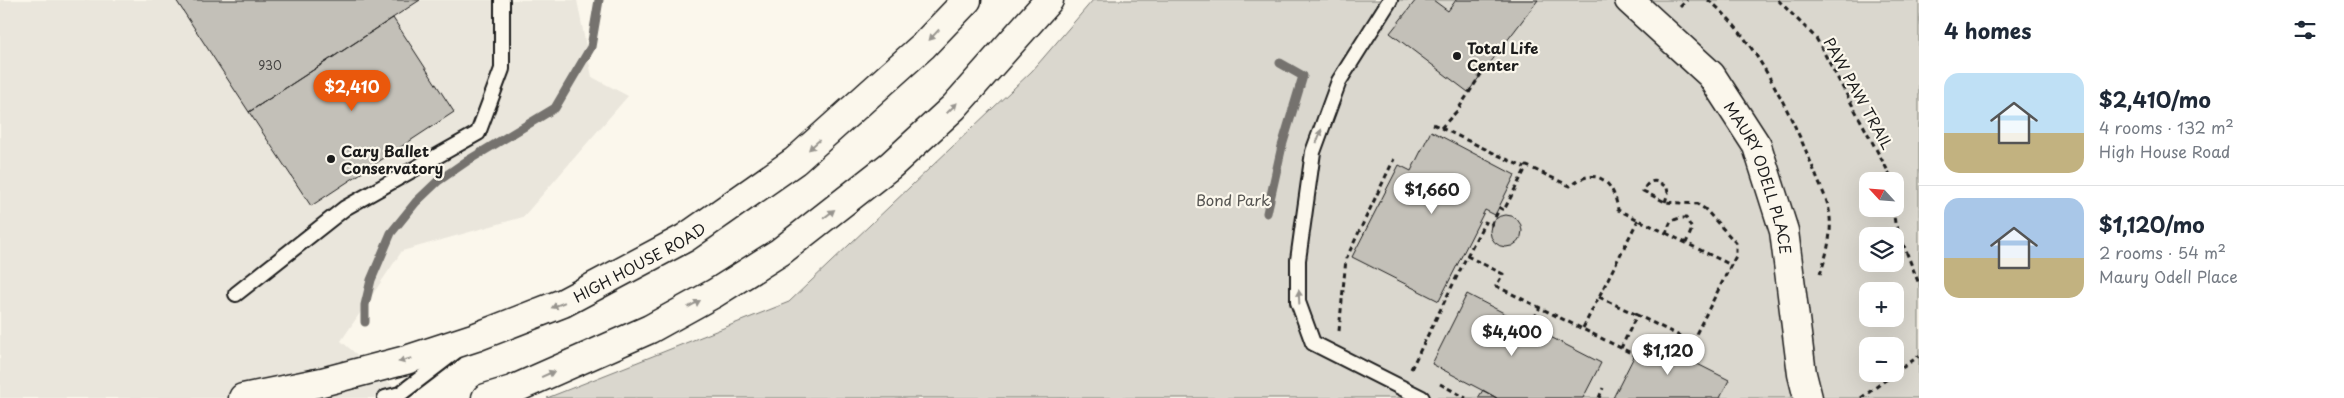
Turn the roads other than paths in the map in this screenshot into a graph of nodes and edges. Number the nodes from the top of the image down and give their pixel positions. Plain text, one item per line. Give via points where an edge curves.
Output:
1 (502, 0) edge
2 (967, 0) edge
3 (1049, 0) edge
4 (1390, 0) edge
5 (1628, 0) edge
6 (236, 294) dead end
7 (476, 337) junction
8 (248, 397) edge
9 (385, 398) edge
10 (486, 398) edge
11 (1422, 398) edge
12 (1808, 398) edge

1 - 6 lane via 502,69 478,133 345,208
2 -> 7 main road, HIGH HOUSE ROAD via 924,46 795,161 685,238 563,302
10 -> 3 main road via 512,390 650,329 780,252 891,165 954,107
11 -> 4 lane via 1313,343 1298,302 1298,260 1313,152 1339,81
5 - 12 main road, MAURY ODELL PLACE via 1711,76 1757,146 1784,231 1802,374
7 -> 8 main road, HIGH HOUSE ROAD via 397,363
7 - 9 lane via 400,394

